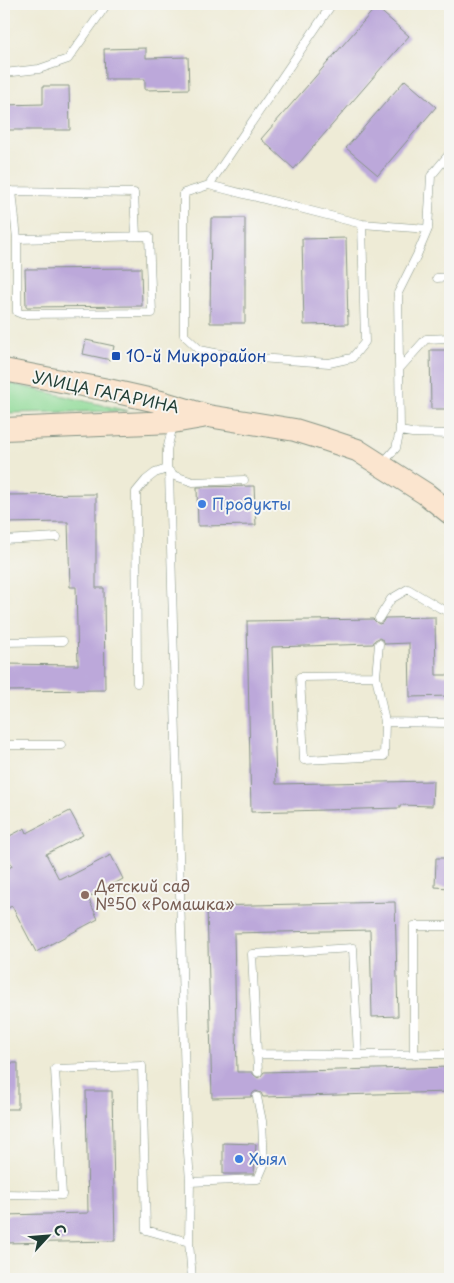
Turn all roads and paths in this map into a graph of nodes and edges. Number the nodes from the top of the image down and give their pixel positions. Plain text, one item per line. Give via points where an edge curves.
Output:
1 (106, 4) edge
2 (332, 4) edge
3 (4, 73) edge
4 (450, 153) edge
5 (209, 185) junction
6 (8, 191) edge
7 (362, 224) junction
8 (428, 229) junction
9 (136, 236) junction
10 (17, 239) junction
11 (450, 277) edge
12 (438, 278) dead end
13 (450, 338) edge
14 (399, 369) junction
15 (4, 370) edge
16 (208, 416) junction
17 (173, 422) junction
18 (4, 429) edge
19 (400, 431) junction
20 (450, 434) edge
21 (381, 465) junction
22 (168, 470) junction
23 (244, 480) dead end
24 (450, 513) edge
25 (57, 537) dead end
26 (4, 540) edge
27 (450, 612) edge
28 (378, 618) dead end
29 (63, 641) dead end
30 (4, 642) edge
31 (379, 644) dead end
32 (376, 676) junction
33 (137, 683) dead end
34 (385, 722) junction
35 (450, 723) edge
36 (4, 745) edge
37 (61, 745) dead end
38 (450, 926) edge
39 (256, 1054) junction
40 (450, 1054) edge
41 (358, 1055) junction
42 (414, 1055) junction
43 (258, 1072) dead end
44 (257, 1097) dead end
45 (190, 1182) junction
46 (4, 1194) edge
47 (189, 1242) junction
48 (192, 1279) edge

1 - 3 lane via 68,59 39,69
2 - 5 lane
4 - 8 lane via 430,176
5 - 7 lane
5 - 7 lane via 184,193 184,336 200,350 230,356 329,363 352,358 365,342
6 - 9 lane via 134,192
6 - 10 lane
7 - 8 lane
8 - 14 lane via 398,293
9 - 10 lane
9 - 10 lane via 149,236 152,313 18,312
11 - 12 lane
13 - 14 lane via 426,339
14 - 19 lane
15 - 16 main road, УЛИЦА ГАГАРИНА via 108,390
16 - 17 main road, УЛИЦА ГАГАРИНА
16 - 21 main road, УЛИЦА ГАГАРИНА via 295,430 357,450
17 - 18 main road, УЛИЦА ГАГАРИНА
17 - 22 lane via 167,450
19 - 20 lane
19 - 21 lane via 396,448
21 - 24 main road, УЛИЦА ГАГАРИНА
22 - 23 lane via 193,482
22 - 33 lane via 155,473 136,492
22 - 45 lane
25 - 26 lane
27 - 28 lane via 408,589 391,599
29 - 30 lane
31 - 32 lane
32 - 34 lane
32 - 34 lane via 300,677 304,760 384,756
34 - 35 lane
36 - 37 lane
38 - 42 lane via 414,926
39 - 41 lane
39 - 41 lane via 252,954 353,948
39 - 43 lane
40 - 42 lane
41 - 42 lane
44 - 45 lane via 262,1121 264,1165 258,1179
45 - 47 lane
46 - 47 lane via 62,1195 54,1069 142,1066 146,1230
47 - 48 lane

